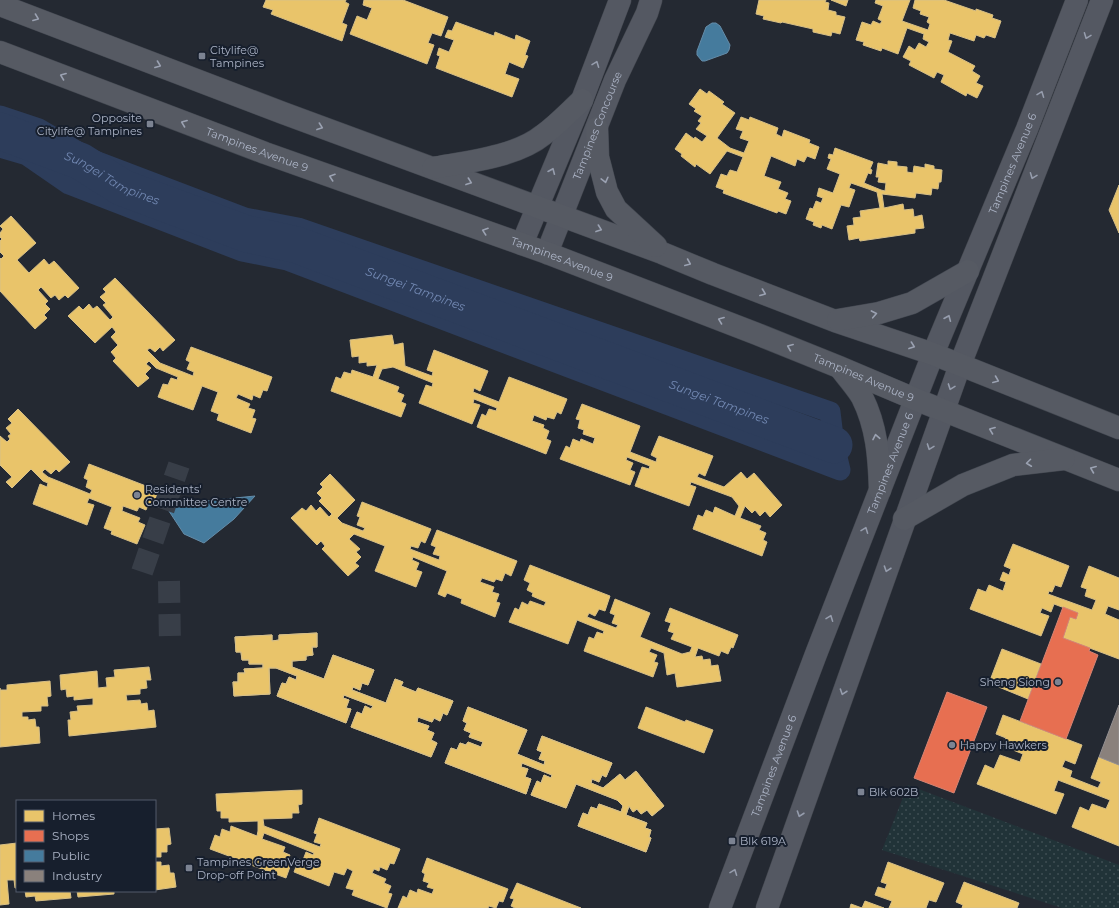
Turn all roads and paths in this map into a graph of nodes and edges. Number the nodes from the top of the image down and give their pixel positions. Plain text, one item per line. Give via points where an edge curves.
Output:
1 (620, 0) edge
2 (651, 0) edge
3 (1077, 0) edge
4 (1102, 0) edge
5 (0, 5) edge
6 (0, 52) edge
7 (582, 100) junction
8 (597, 128) junction
9 (432, 168) junction
10 (538, 207) junction
11 (562, 216) junction
12 (522, 244) junction
13 (547, 253) junction
14 (662, 253) junction
15 (968, 271) junction
16 (835, 321) junction
17 (934, 354) junction
18 (960, 365) junction
19 (839, 367) junction
20 (917, 400) junction
21 (943, 410) junction
22 (1119, 428) edge
23 (1067, 459) junction
24 (1119, 480) edge
25 (880, 490) junction
26 (904, 519) junction
27 (720, 908) edge
28 (767, 908) edge

7 -> 1 street
2 - 8 street, Tampines Concourse via 615,80
15 -> 3 street, Tampines Avenue 6
4 -> 18 street, Tampines Avenue 6
5 -> 9 main road
12 -> 6 main road, Tampines Avenue 9 via 265,153
7 - 9 main road via 542,136 518,150
10 -> 7 street
8 - 11 street, Tampines Concourse
8 -> 14 main road via 598,157 607,192 613,204
9 -> 10 main road
10 - 11 main road
10 - 12 street
11 - 13 street, Tampines Concourse
11 -> 14 main road
12 - 13 main road, Tampines Avenue 9
19 -> 13 main road, Tampines Avenue 9
14 -> 16 main road
16 -> 15 main road via 879,313 912,303
17 -> 15 street, Tampines Avenue 6
16 -> 17 main road
17 - 18 main road
17 - 20 street, Tampines Avenue 6
18 -> 21 street, Tampines Avenue 6
18 -> 22 main road
19 - 20 main road, Tampines Avenue 9
25 -> 19 main road via 876,436 861,396
20 - 21 main road, Tampines Avenue 9
20 - 25 street, Tampines Avenue 6
23 -> 21 main road, Tampines Avenue 9
21 -> 26 street, Tampines Avenue 6
24 -> 23 main road, Tampines Avenue 9
23 -> 26 main road via 1013,465 962,485
27 -> 25 street, Tampines Avenue 6
26 -> 28 street, Tampines Avenue 6

